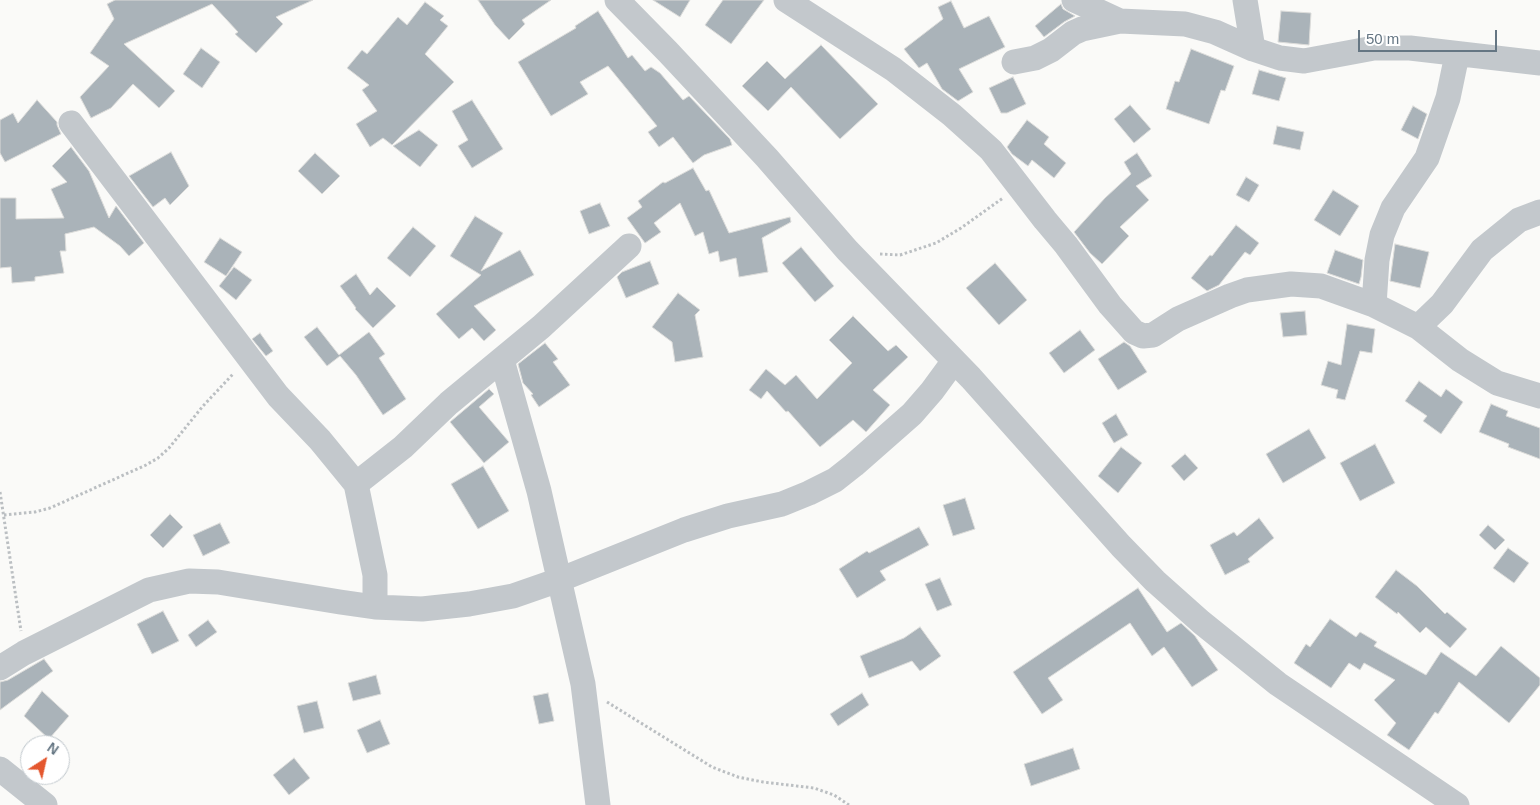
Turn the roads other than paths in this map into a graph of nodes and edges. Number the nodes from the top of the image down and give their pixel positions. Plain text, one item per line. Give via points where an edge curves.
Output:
1 (616, 0) edge
2 (786, 0) edge
3 (1074, 0) edge
4 (1245, 0) edge
5 (1120, 21) junction
6 (1252, 49) junction
7 (1457, 55) junction
8 (1014, 62) dead end
9 (1540, 62) edge
10 (71, 123) dead end
11 (1540, 212) edge
12 (629, 246) dead end
13 (1374, 306) junction
14 (1418, 327) junction
15 (502, 360) junction
16 (954, 361) junction
17 (1540, 396) edge
18 (356, 484) junction
19 (559, 580) junction
20 (375, 606) junction
21 (0, 668) edge
22 (0, 769) edge
23 (45, 805) edge
24 (598, 805) edge
25 (1457, 805) edge

1 - 16 street via 768,158 847,250
2 - 13 street via 893,69 991,150 1134,332 1143,336 1153,335 1178,319 1230,296 1276,285 1321,286
3 - 5 street
4 - 6 street
5 - 6 street via 1185,24 1215,32
5 - 8 street via 1082,28 1051,50 1035,58
6 - 7 street via 1304,61 1374,48 1410,48
7 - 9 street
7 - 13 street via 1448,98 1427,158 1394,208 1382,235
10 - 18 street via 278,396
11 - 14 street via 1519,220 1482,250 1442,304
12 - 15 street
13 - 14 street
14 - 17 street via 1497,384
15 - 18 street
15 - 19 street
16 - 19 street via 912,414 835,480 782,504 684,530
16 - 25 street via 1121,546 1201,622 1278,684
18 - 20 street via 375,575
19 - 20 street via 513,596 469,604 422,609
19 - 24 street via 583,684
20 - 21 street via 218,582 189,581 149,590
22 - 23 street

